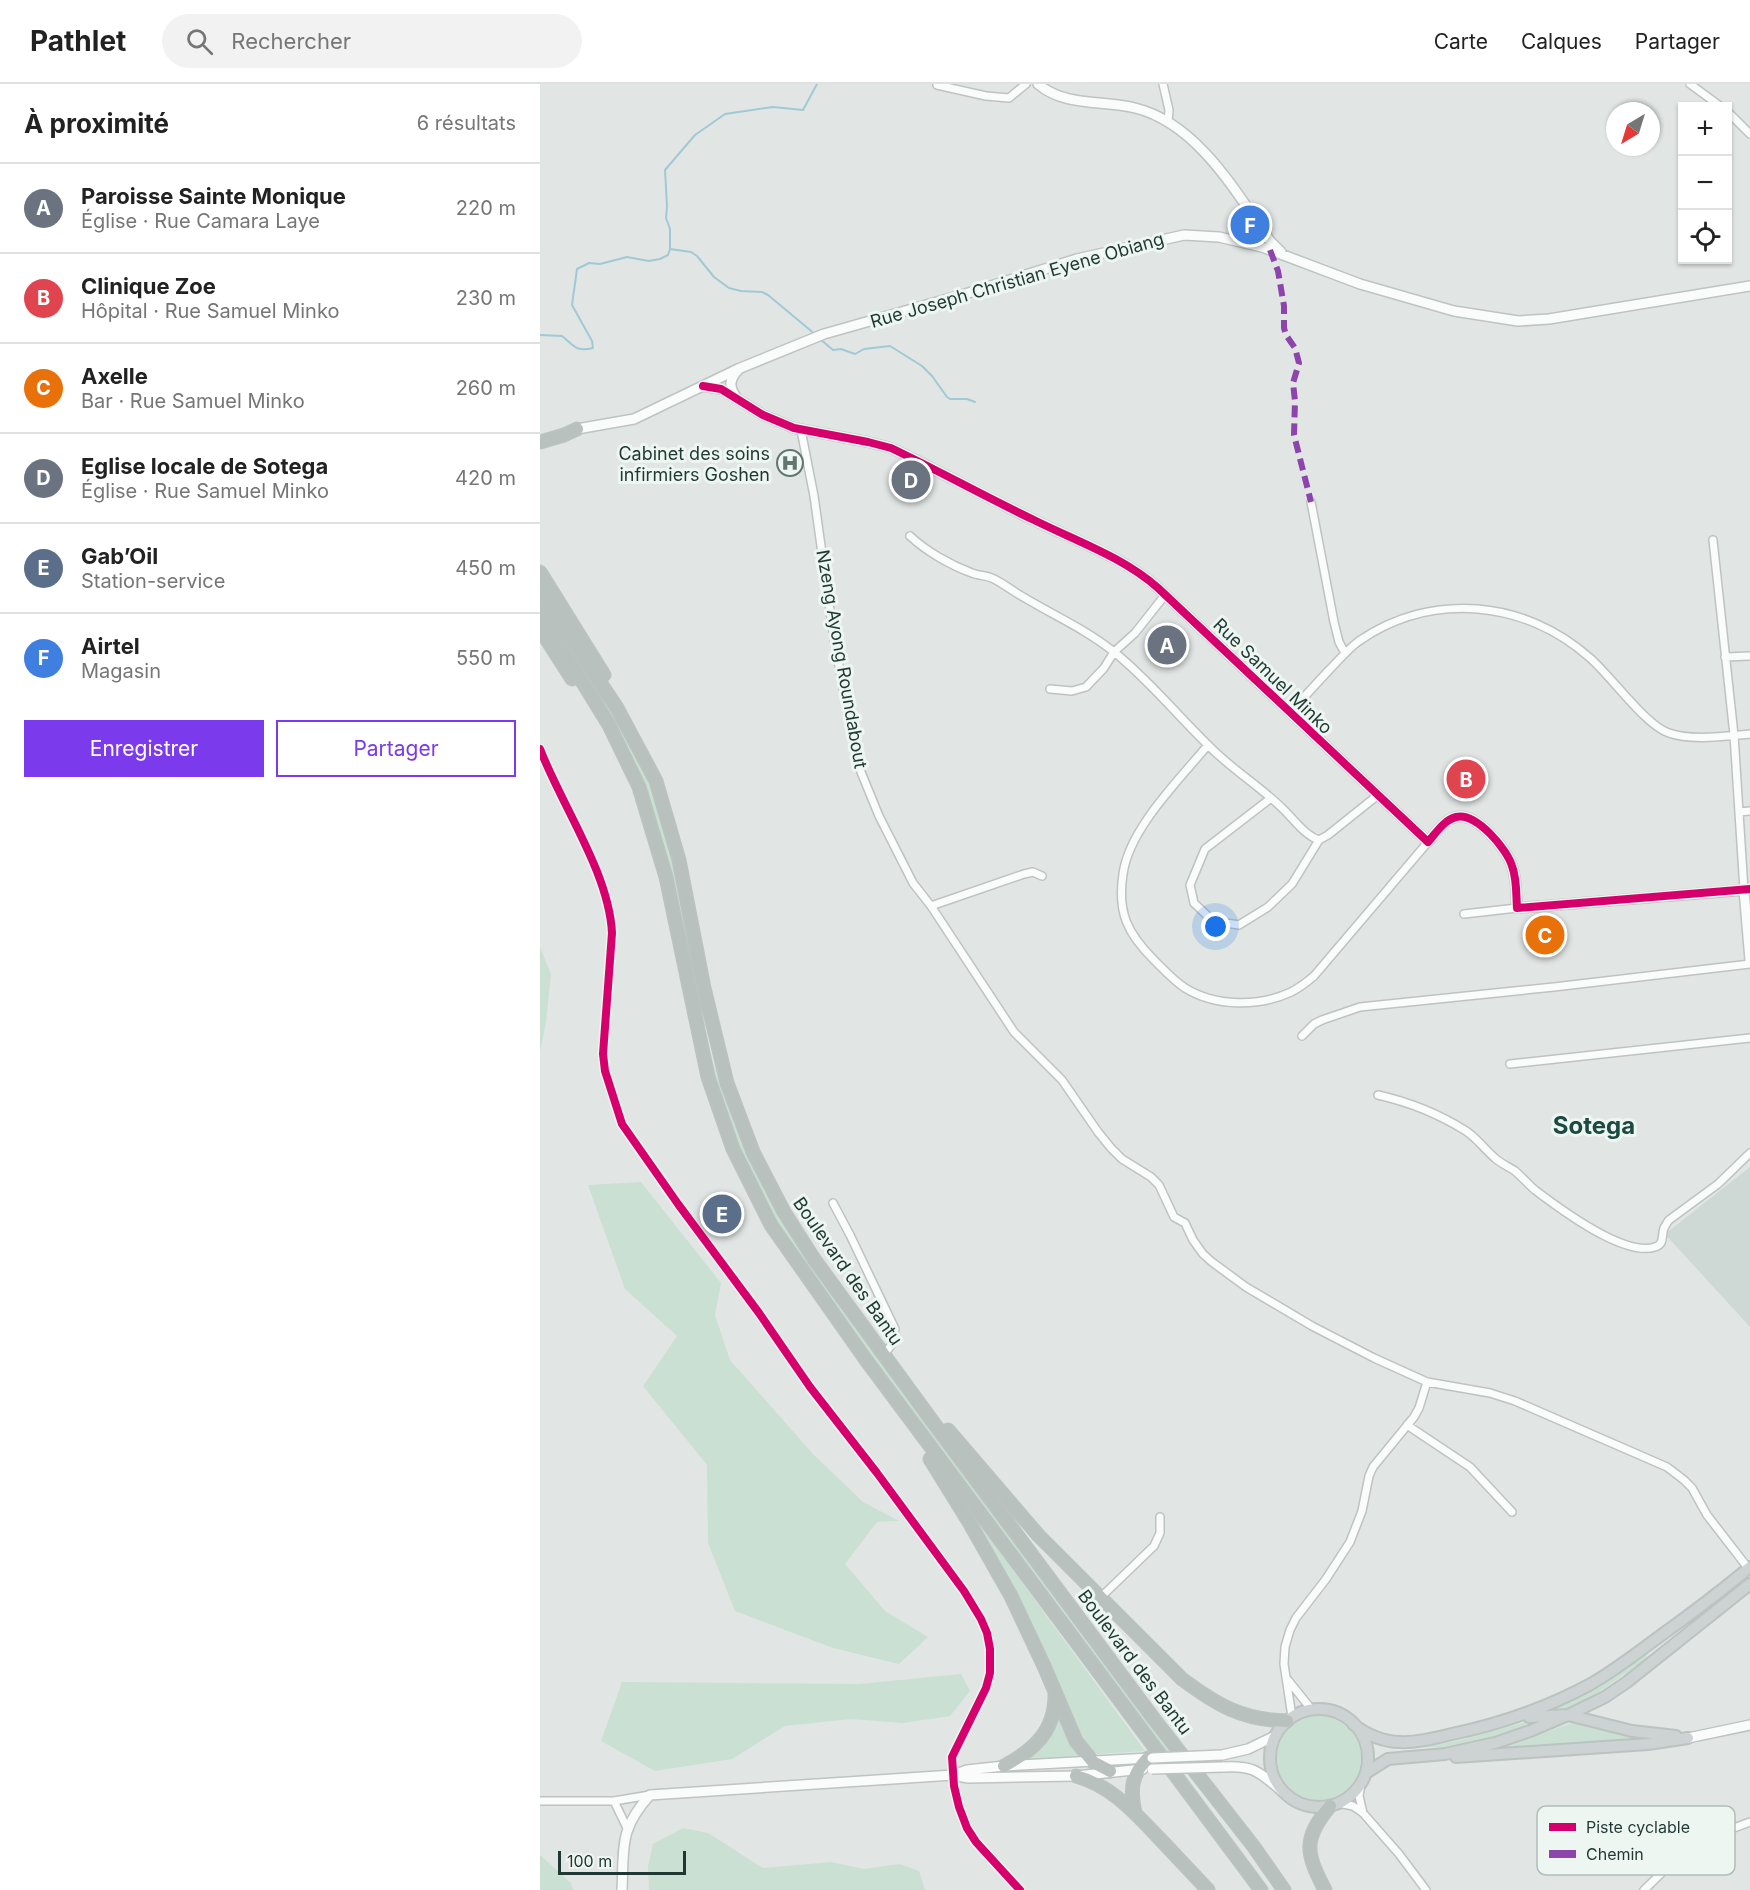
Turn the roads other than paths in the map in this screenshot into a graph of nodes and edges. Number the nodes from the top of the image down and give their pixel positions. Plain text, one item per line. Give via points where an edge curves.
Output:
1 (1026, 84) edge
2 (1038, 84) edge
3 (1163, 84) edge
4 (1690, 84) edge
5 (937, 85) edge
6 (1715, 102) edge
7 (1732, 116) edge
8 (1168, 122) junction
9 (1750, 134) edge
10 (1260, 226) junction
11 (1245, 243) junction
12 (1285, 255) junction
13 (1750, 286) edge
14 (738, 369) junction
15 (703, 386) junction
16 (739, 401) junction
17 (577, 429) joint
18 (801, 430) junction
19 (542, 438) edge
20 (1311, 502) dead end
21 (910, 536) dead end
22 (1713, 540) dead end
23 (540, 572) edge
24 (540, 592) edge
25 (1166, 595) junction
26 (540, 612) edge
27 (540, 629) edge
28 (1114, 652) junction
29 (1345, 653) junction
30 (1750, 656) edge
31 (1725, 657) junction
32 (1050, 689) dead end
33 (1290, 712) junction
34 (1750, 734) edge
35 (1734, 735) junction
36 (1208, 745) junction
37 (540, 749) edge
38 (656, 781) junction
39 (639, 787) junction
40 (1378, 795) junction
41 (1271, 798) junction
42 (1739, 812) junction
43 (1750, 812) edge
44 (1319, 840) junction
45 (1428, 842) junction
46 (1042, 876) dead end
47 (1744, 890) edge
48 (931, 906) junction
49 (1516, 908) junction
50 (1464, 914) dead end
51 (1750, 962) edge
52 (1302, 1036) dead end
53 (1750, 1038) edge
54 (1510, 1064) dead end
55 (1378, 1095) dead end
56 (1750, 1153) edge
57 (833, 1203) dead end
58 (884, 1355) junction
59 (866, 1360) junction
60 (1427, 1382) junction
61 (907, 1387) junction
62 (1407, 1425) junction
63 (1512, 1512) dead end
64 (1160, 1517) dead end
65 (1749, 1568) edge
66 (1750, 1584) edge
67 (1100, 1598) junction
68 (1286, 1678) junction
69 (1056, 1693) junction
70 (1312, 1710) junction
71 (1568, 1715) junction
72 (1289, 1719) junction
73 (1353, 1724) junction
74 (1750, 1725) edge
75 (1464, 1732) junction
76 (1275, 1736) junction
77 (1688, 1738) junction
78 (1408, 1758) junction
79 (1093, 1762) junction
80 (1151, 1762) junction
81 (1004, 1766) junction
82 (1137, 1770) junction
83 (1110, 1771) junction
84 (1366, 1773) junction
85 (953, 1775) junction
86 (1076, 1776) junction
87 (1360, 1784) junction
88 (1282, 1791) junction
89 (650, 1795) junction
90 (540, 1801) edge
91 (614, 1801) junction
92 (1334, 1805) junction
93 (1135, 1813) junction
94 (1364, 1813) junction
95 (1750, 1822) edge
96 (627, 1828) junction
97 (1735, 1828) edge
98 (1659, 1875) edge
99 (622, 1890) edge
100 (1020, 1890) edge
101 (1208, 1890) edge
102 (1261, 1890) edge
103 (1284, 1890) edge
104 (1325, 1890) edge
105 (1426, 1890) edge
106 (1644, 1890) edge

1 - 5 street via 1009,98
2 - 8 street via 1069,99 1132,107
3 - 8 street
4 - 6 street
7 - 9 street
8 - 10 street via 1205,153
10 - 11 street via 1259,239
10 - 12 street
11 - 12 street, Rue Joseph Christian Eyene Obiang
11 - 14 street, Rue Joseph Christian Eyene Obiang via 1184,235 1077,259 824,334
12 - 13 street, Rue Joseph Christian Eyene Obiang via 1385,292 1518,321
14 - 15 street, Rue Joseph Christian Eyene Obiang
14 - 16 street via 730,383
15 - 16 street, Rue Samuel Minko via 721,389
15 - 17 street, Rue Joseph Christian Eyene Obiang via 634,419
16 - 18 street, Rue Samuel Minko
17 - 19 highway
18 - 25 street, Rue Samuel Minko via 897,451 1109,556 1143,575
18 - 48 street, Nzeng Ayong Roundabout via 838,662 861,772 913,883
20 - 29 street via 1334,622
21 - 28 street via 970,573 997,580
22 - 31 street
23 - 38 highway via 595,658
24 - 38 highway, Boulevard des Bantu via 617,708
25 - 28 street
25 - 33 street, Rue Samuel Minko
26 - 39 highway, Boulevard des Bantu via 609,725
27 - 39 highway
28 - 32 street via 1086,687 1072,691
28 - 36 street
29 - 33 street
29 - 35 street via 1394,621 1412,615 1439,610 1493,610 1533,622 1568,641 1591,658 1666,733 1696,737
30 - 31 street
31 - 35 street
33 - 40 street, Rue Samuel Minko
34 - 35 street
35 - 42 street
36 - 41 street
36 - 45 street via 1147,820 1132,847 1123,874 1122,901 1125,922 1138,943 1184,988 1203,997 1250,1003 1293,991 1314,976
37 - 85 street via 599,879 611,917 603,1054 622,1124 816,1395 964,1591 984,1626 990,1649 990,1673 952,1757
38 - 58 highway, Boulevard des Bantu via 679,860 713,1027 738,1115 784,1212
39 - 59 highway, Boulevard des Bantu via 666,877 708,1077 727,1134 771,1225
40 - 44 street
40 - 45 street, Rue Samuel Minko
41 - 44 street
41 - 44 street via 1205,849 1190,885 1194,903 1214,921 1239,925 1268,908 1292,884
42 - 43 street
42 - 47 street
45 - 49 street via 1455,817 1469,818 1482,826 1512,863
46 - 48 street via 1034,872 1024,874
47 - 49 street
47 - 51 street
48 - 60 street, Nzeng Ayong Roundabout via 1014,1032 1062,1080 1111,1148 1160,1185 1174,1217 1185,1223 1193,1240 1212,1262 1312,1326
49 - 50 street
51 - 52 street via 1360,1007 1322,1020
53 - 54 street
55 - 56 street via 1441,1116 1564,1210 1616,1242 1634,1248 1658,1247 1669,1220 1718,1184
57 - 58 street via 895,1329 892,1344
58 - 61 highway, Boulevard des Bantu
59 - 69 highway via 990,1556
59 - 102 highway, Boulevard des Bantu
60 - 62 street via 1419,1408
60 - 65 street, Nzeng Ayong Roundabout via 1515,1401 1667,1467 1692,1488 1707,1515
61 - 67 highway via 1043,1541
61 - 103 highway, Boulevard des Bantu
62 - 63 street via 1470,1467
62 - 68 street via 1373,1467 1350,1542 1290,1630 1284,1656
64 - 67 street via 1161,1533 1154,1546
65 - 75 main road via 1639,1653 1591,1683 1528,1713
66 - 71 main road via 1633,1677
67 - 72 highway via 1202,1694 1246,1716
68 - 70 street
68 - 72 street
69 - 79 highway via 1076,1741
69 - 81 highway via 1054,1712 1043,1736 1032,1749
70 - 72 main road
70 - 73 main road via 1331,1711
71 - 75 main road via 1536,1716 1483,1731
71 - 77 main road via 1632,1731
71 - 78 main road via 1495,1743
72 - 76 main road
73 - 75 main road via 1376,1739 1391,1742
73 - 84 main road via 1367,1750
74 - 77 street
76 - 80 street, bridge via 1248,1749 1222,1755
76 - 88 main road via 1270,1764
77 - 78 main road via 1616,1747
78 - 84 main road via 1388,1760
79 - 80 street
79 - 81 street
79 - 83 highway
80 - 82 highway
80 - 88 street, bridge via 1240,1766 1255,1770
81 - 85 street
82 - 83 street
82 - 93 highway via 1132,1802
83 - 86 street
84 - 87 main road
85 - 86 street
85 - 89 street
85 - 100 street via 959,1807 976,1842
86 - 93 highway via 1104,1787
87 - 92 main road
87 - 94 street
88 - 92 main road via 1300,1804
89 - 91 street
89 - 96 street
90 - 91 street
91 - 96 street
92 - 94 street via 1353,1806
92 - 104 highway via 1320,1818 1310,1839 1311,1861
93 - 101 highway
94 - 105 street
95 - 97 street
96 - 99 street
98 - 106 street

